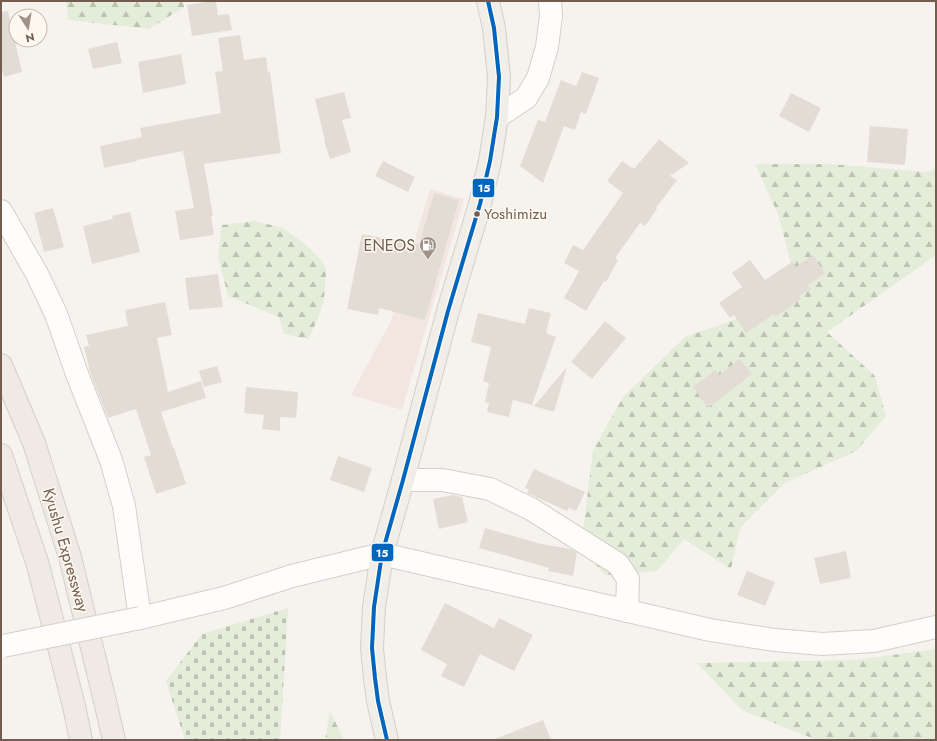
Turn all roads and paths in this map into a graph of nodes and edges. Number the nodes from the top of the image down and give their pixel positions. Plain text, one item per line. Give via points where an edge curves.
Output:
1 (488, 1) edge
2 (550, 1) edge
3 (497, 117) junction
4 (1, 210) edge
5 (1, 365) edge
6 (1, 455) edge
7 (403, 480) junction
8 (382, 554) junction
9 (627, 611) junction
10 (140, 618) junction
11 (936, 628) edge
12 (2, 646) edge
13 (81, 740) edge
14 (114, 740) edge
15 (387, 740) edge

1 - 3 main road via 494,28 499,77
2 - 3 street via 547,47 538,78 526,98
3 - 7 main road via 480,204 448,311
4 - 10 street via 56,314 111,460 124,506
5 - 14 highway, Kyushu Expressway via 34,443 70,557
6 - 13 highway, Kyushu Expressway via 38,565
7 - 8 main road
7 - 9 street via 442,480 490,489 531,509 618,564 628,579
8 - 9 street
8 - 10 street via 292,576 224,598
8 - 15 main road via 374,607 372,648 374,678
9 - 11 street via 710,630 822,644 874,641
10 - 12 street, bridge

